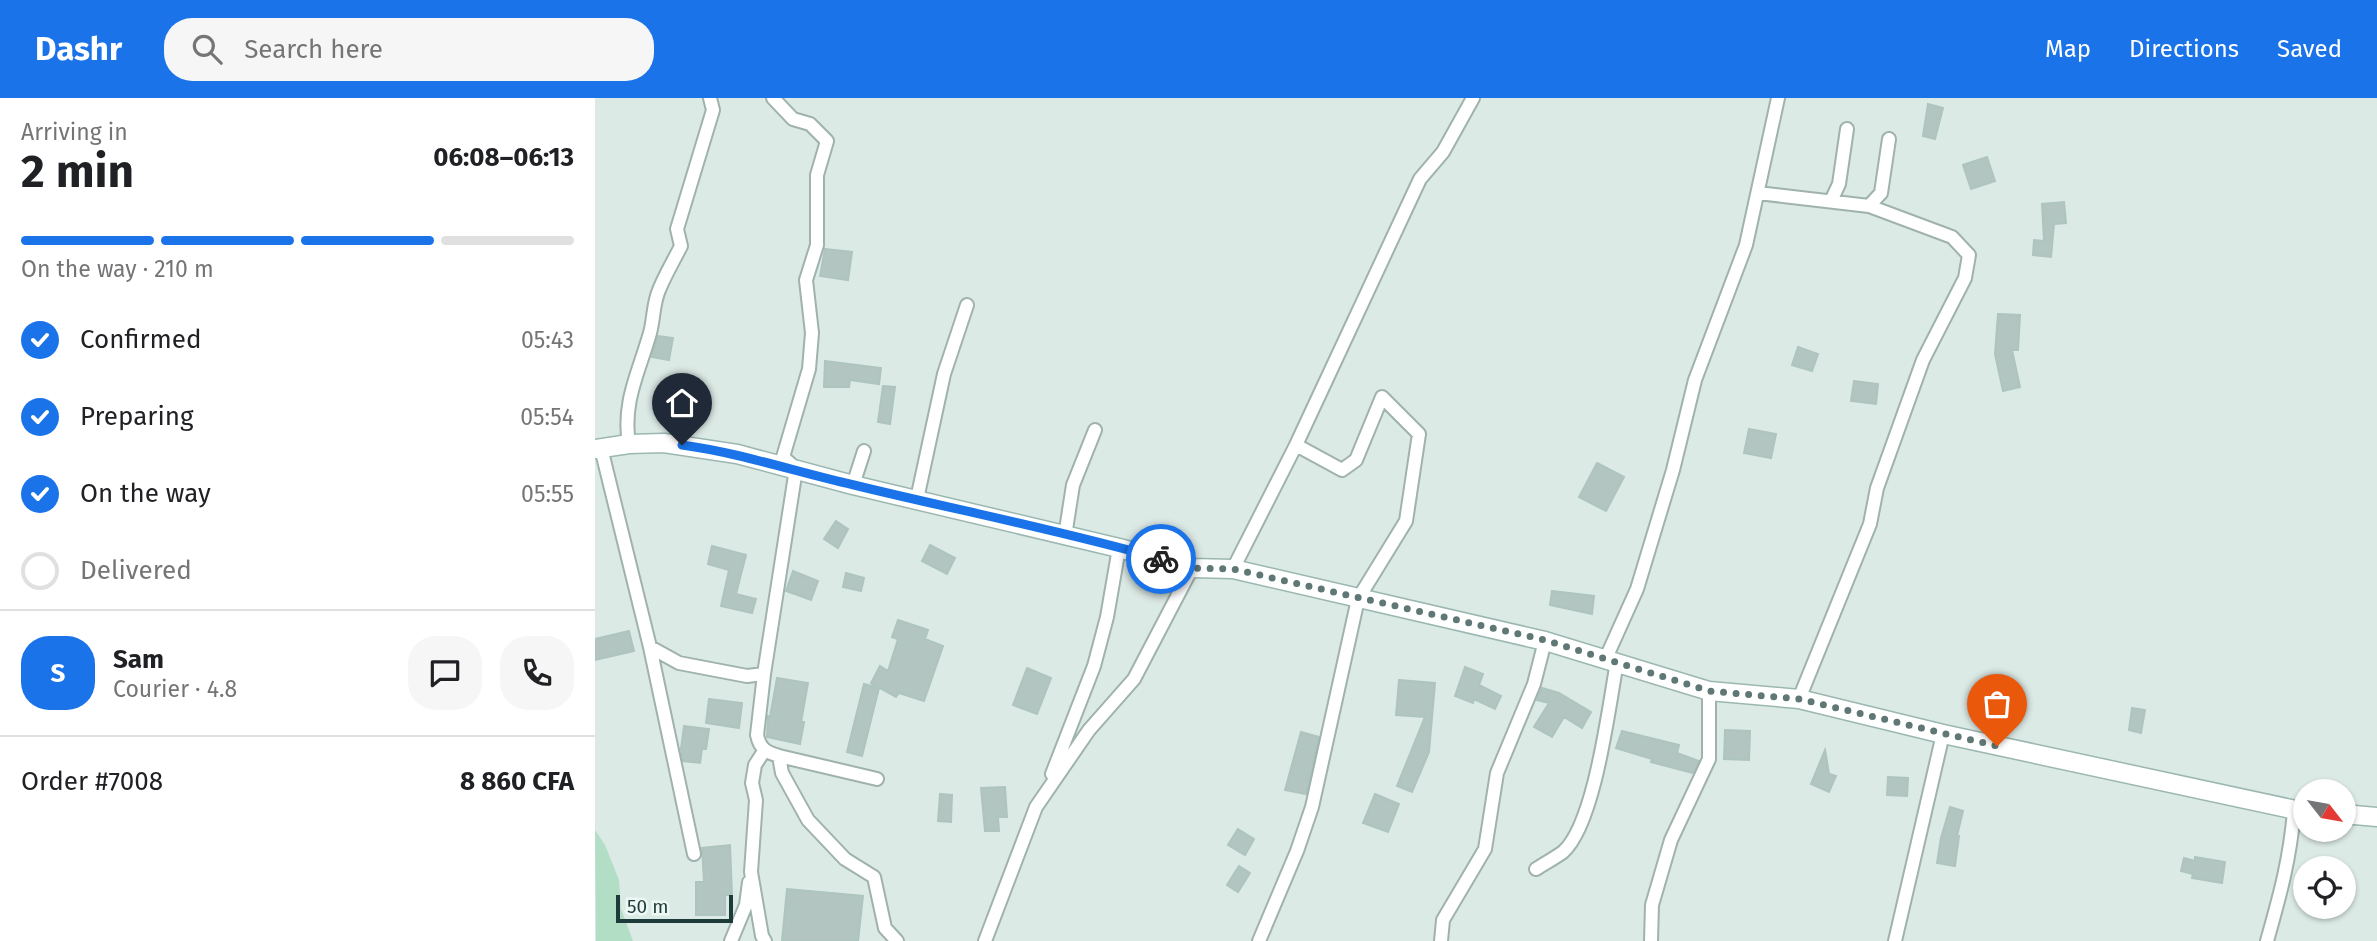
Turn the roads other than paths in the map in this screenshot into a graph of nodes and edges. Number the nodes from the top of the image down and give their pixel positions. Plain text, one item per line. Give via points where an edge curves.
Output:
1 (710, 98) edge
2 (773, 98) edge
3 (1473, 98) edge
4 (1779, 98) edge
5 (1847, 129) dead end
6 (1889, 139) dead end
7 (1758, 193) junction
8 (1831, 201) junction
9 (1869, 206) junction
10 (967, 305) dead end
11 (1095, 430) dead end
12 (629, 444) junction
13 (1296, 445) junction
14 (598, 449) edge
15 (864, 452) dead end
16 (796, 469) junction
17 (853, 485) junction
18 (918, 499) junction
19 (1065, 536) junction
20 (1119, 548) junction
21 (1192, 568) junction
22 (1233, 569) junction
23 (1358, 599) junction
24 (1545, 640) junction
25 (650, 647) junction
26 (1611, 660) junction
27 (764, 674) junction
28 (1709, 691) junction
29 (1799, 699) junction
30 (1943, 734) junction
31 (764, 751) junction
32 (779, 756) junction
33 (877, 779) dead end
34 (1036, 807) junction
35 (2293, 810) edge
36 (2356, 815) edge
37 (2377, 817) edge
38 (2293, 839) edge
39 (694, 854) dead end
40 (1536, 869) dead end
41 (751, 872) junction
42 (731, 941) edge
43 (765, 941) edge
44 (897, 941) edge
45 (985, 941) edge
46 (1259, 941) edge
47 (1441, 941) edge
48 (1651, 941) edge
49 (1895, 941) edge
50 (2267, 941) edge

1 - 12 street via 713,110 677,229 681,246 659,289 632,391 626,423
2 - 16 street via 793,119 810,124 827,141 817,175 817,245 806,280 812,333 809,369 783,457
3 - 13 street via 1443,152 1420,179
4 - 7 street
5 - 8 street via 1839,184
6 - 9 street via 1881,193
7 - 8 street
7 - 26 street via 1746,245 1695,380 1674,470
8 - 9 street
9 - 29 street via 1952,237 1969,255 1965,278 1923,360 1877,488 1870,524
10 - 18 street via 944,374
11 - 19 street via 1073,485
12 - 14 main road
12 - 16 main road via 700,448
13 - 22 street
13 - 23 street via 1342,470 1356,460 1382,397 1419,434 1406,521
14 - 25 street
15 - 17 street
16 - 17 main road
16 - 27 street
17 - 18 main road
18 - 19 main road
19 - 20 main road
20 - 21 main road
20 - 34 street via 1094,666
21 - 22 main road
21 - 34 street via 1134,679 1089,730
22 - 23 main road
23 - 24 main road
23 - 46 street via 1312,807
24 - 26 main road
24 - 47 street via 1534,684 1497,773 1485,849 1443,920
25 - 27 street via 679,663 747,676
25 - 39 street
26 - 28 main road
26 - 40 street via 1594,786 1583,821 1565,850
27 - 31 street via 757,735
28 - 29 main road
28 - 48 street via 1709,759 1671,840 1652,905
29 - 30 main road
30 - 35 main road
30 - 49 street
31 - 32 street
31 - 41 street via 755,765 753,783
32 - 33 street
32 - 44 street via 782,773 808,820 845,859 874,877 885,928
34 - 45 street
36 - 37 main road
38 - 50 street
41 - 42 street via 746,905
41 - 43 street

